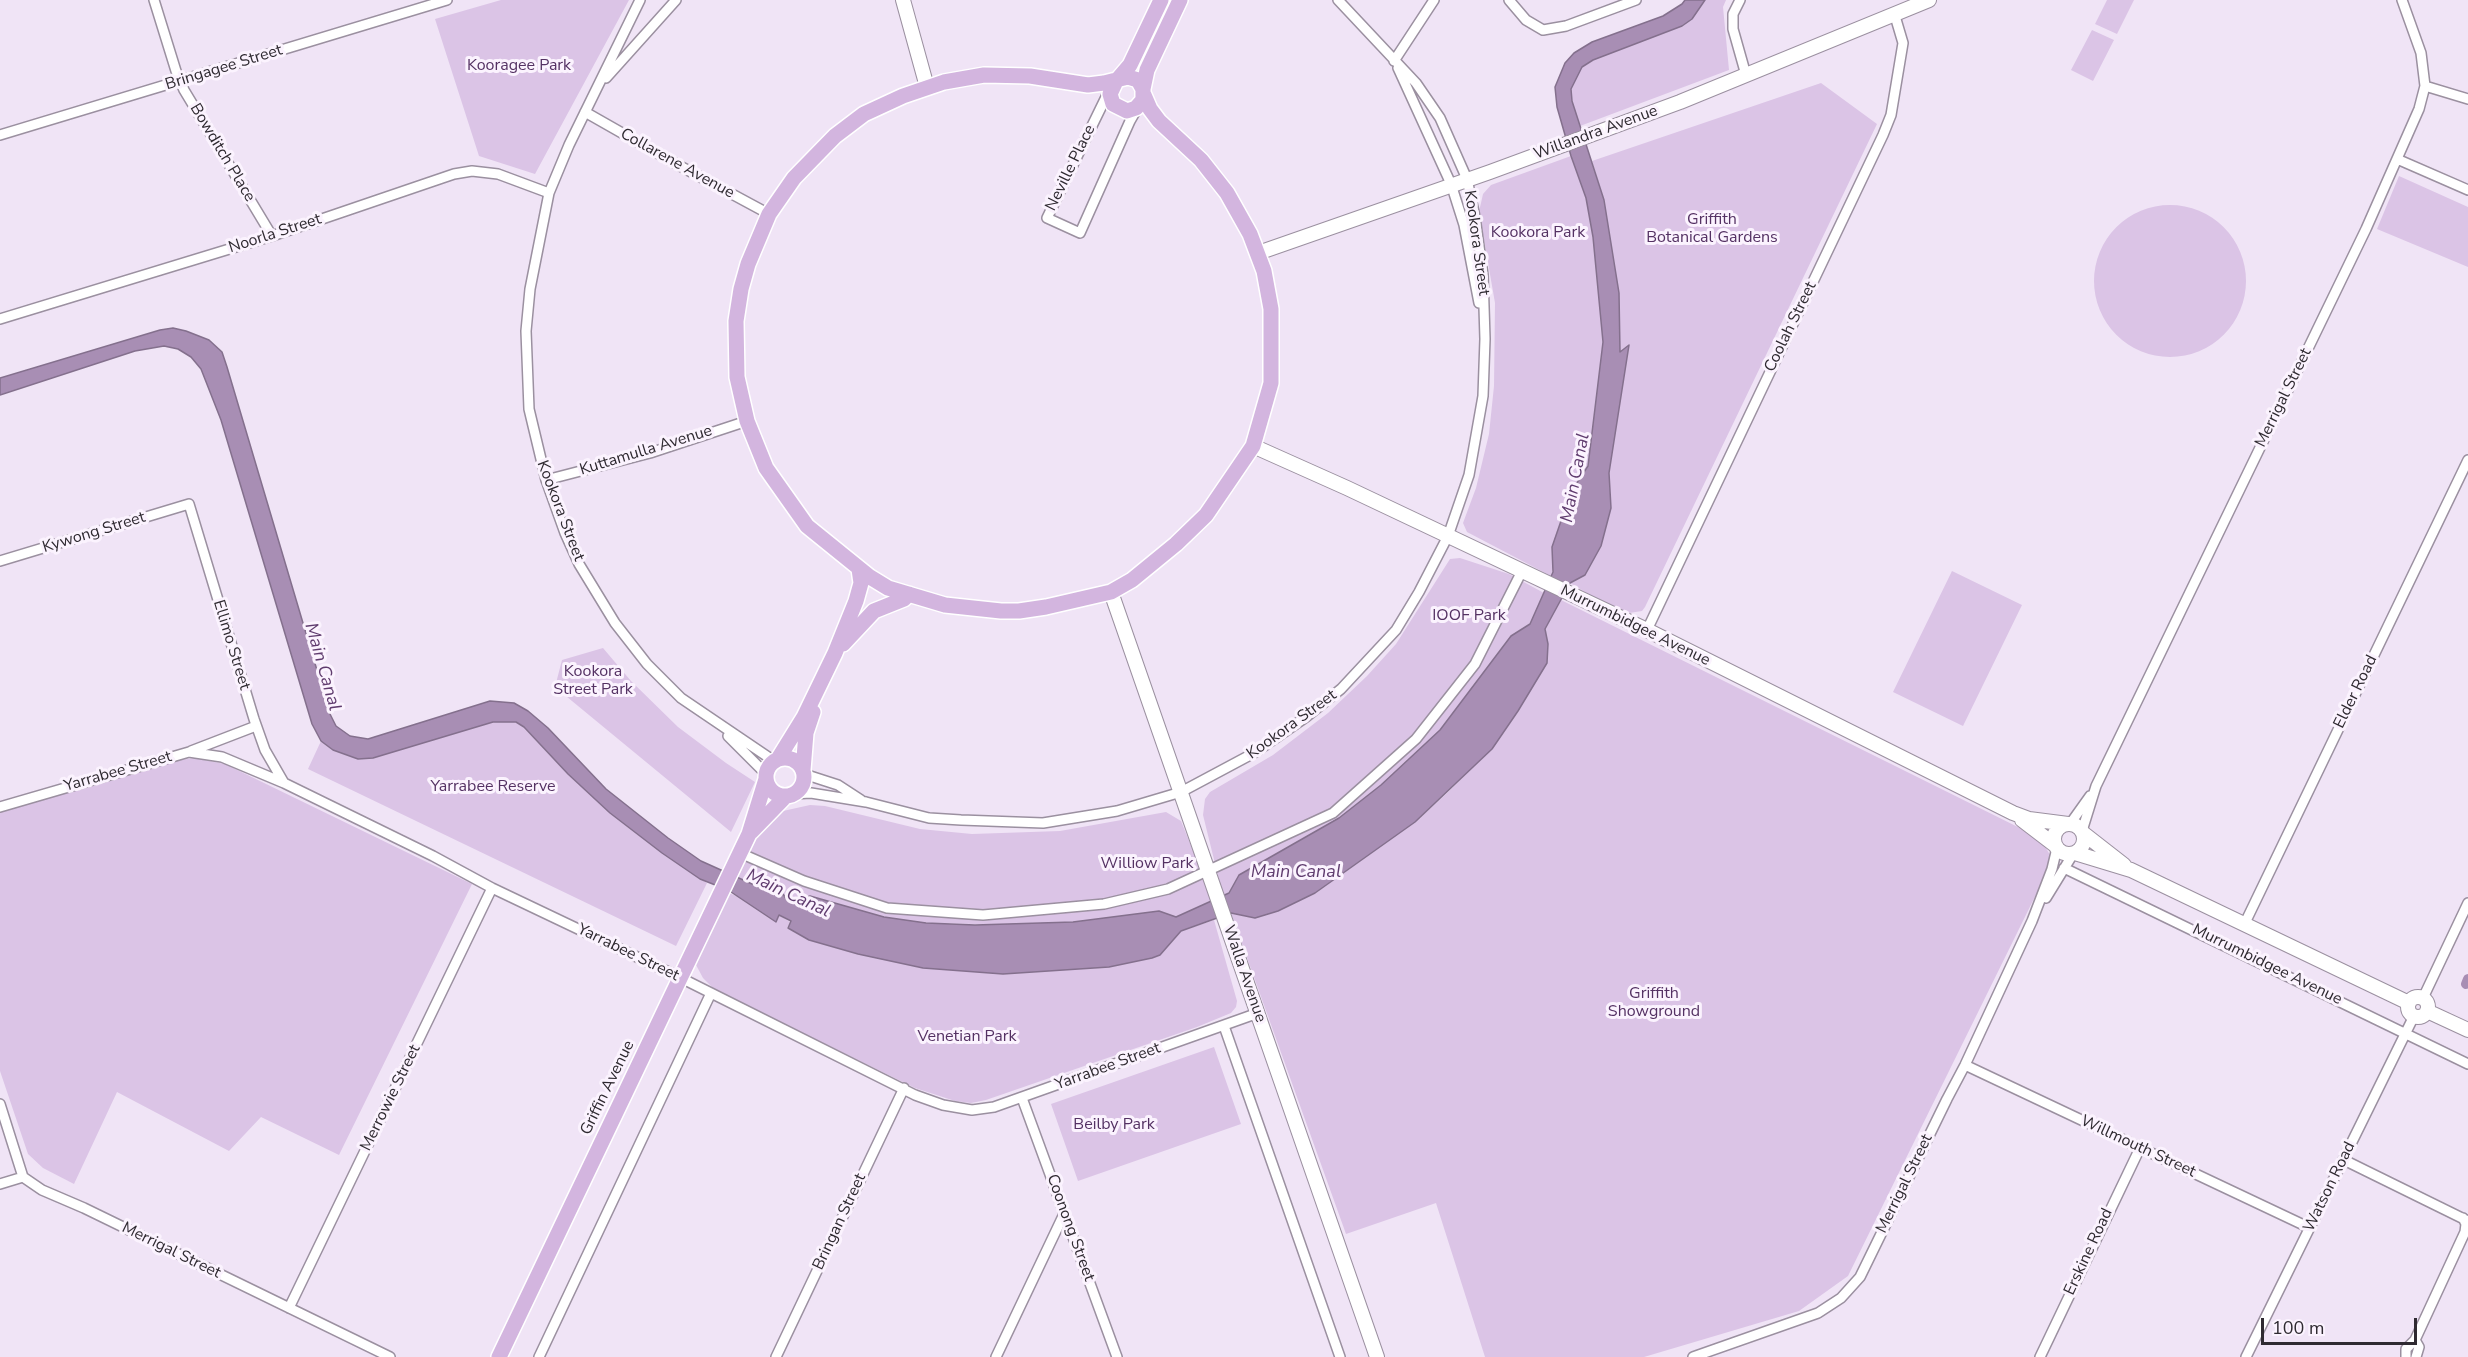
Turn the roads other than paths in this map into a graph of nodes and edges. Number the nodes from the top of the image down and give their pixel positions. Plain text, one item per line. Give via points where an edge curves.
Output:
1 (154, 0) edge
2 (447, 0) edge
3 (640, 0) edge
4 (675, 0) edge
5 (903, 0) edge
6 (1180, 0) edge
7 (1338, 0) edge
8 (1434, 0) edge
9 (1509, 0) edge
10 (1636, 0) edge
11 (1740, 0) edge
12 (1929, 0) edge
13 (2402, 0) edge
14 (1159, 4) edge
15 (1173, 15) junction
16 (1894, 16) junction
17 (1394, 61) junction
18 (1746, 75) junction
19 (180, 81) junction
20 (1115, 83) junction
21 (601, 85) junction
22 (2425, 86) junction
23 (927, 87) junction
24 (1142, 96) junction
25 (2468, 99) edge
26 (585, 112) junction
27 (0, 135) edge
28 (2397, 159) junction
29 (1467, 179) junction
30 (1451, 184) junction
31 (2468, 190) edge
32 (549, 193) junction
33 (769, 214) junction
34 (272, 236) junction
35 (1258, 253) junction
36 (0, 319) edge
37 (1485, 339) junction
38 (747, 421) junction
39 (1253, 446) junction
40 (2468, 460) edge
41 (546, 480) junction
42 (189, 504) joint
43 (1448, 536) junction
44 (0, 561) edge
45 (860, 569) junction
46 (1522, 571) junction
47 (1111, 592) junction
48 (909, 594) junction
49 (1647, 630) junction
50 (835, 653) junction
51 (826, 672) junction
52 (714, 722) junction
53 (256, 726) junction
54 (189, 752) junction
55 (771, 769) junction
56 (803, 772) junction
57 (284, 783) junction
58 (1181, 792) junction
59 (790, 795) junction
60 (866, 802) junction
61 (0, 807) edge
62 (2013, 813) junction
63 (2076, 828) junction
64 (749, 834) junction
65 (2056, 847) junction
66 (740, 853) junction
67 (2074, 854) junction
68 (2064, 868) junction
69 (2131, 870) junction
70 (1208, 871) junction
71 (492, 888) junction
72 (2468, 903) edge
73 (2032, 921) junction
74 (2244, 925) junction
75 (681, 978) junction
76 (711, 993) junction
77 (2409, 1003) junction
78 (2425, 1004) junction
79 (1258, 1013) junction
80 (2414, 1016) junction
81 (1224, 1026) junction
82 (2468, 1030) edge
83 (2404, 1035) junction
84 (2468, 1064) edge
85 (1965, 1065) junction
86 (904, 1088) junction
87 (1022, 1098) junction
88 (0, 1104) edge
89 (2140, 1148) junction
90 (2344, 1160) junction
91 (23, 1177) junction
92 (0, 1184) edge
93 (1064, 1214) junction
94 (2465, 1220) edge
95 (2310, 1228) junction
96 (289, 1308) junction
97 (2415, 1340) junction
98 (390, 1357) edge
99 (500, 1357) edge
100 (539, 1357) edge
101 (776, 1357) edge
102 (996, 1357) edge
103 (1117, 1357) edge
104 (1340, 1357) edge
105 (1377, 1357) edge
106 (1693, 1357) edge
107 (2040, 1357) edge
108 (2246, 1357) edge
109 (2406, 1357) edge
110 (2416, 1357) edge

1 - 19 street, Bowditch Place
2 - 19 street, Bringagee Street
3 - 21 street, Kookora Street
4 - 21 street, Kookora Street
5 - 23 street
6 - 15 main road
7 - 17 street, Kookora Street
8 - 17 street
9 - 10 street via 1526,20 1543,30 1566,26
11 - 18 street via 1733,14 1733,30
12 - 16 street, Willandra Avenue
13 - 22 street, Merrigal Street via 2421,53
14 - 15 main road
14 - 20 main road via 1130,65
15 - 24 main road via 1147,70
16 - 18 street, Willandra Avenue
16 - 49 street, Coolah Street via 1903,43 1891,115 1883,135
17 - 29 street, Kookora Street via 1416,83 1440,118
17 - 30 street, Kookora Street
18 - 29 street, Willandra Avenue
19 - 27 street, Bringagee Street
19 - 34 street, Bowditch Place
20 - 23 main road via 984,75
20 - 24 main road via 1133,78
20 - 24 main road via 1111,99 1121,110 1131,110
20 - 24 street, Neville Place via 1047,218 1080,233
21 - 26 street, Kookora Street
22 - 25 street
22 - 28 street, Merrigal Street
23 - 33 main road via 883,105 844,128 794,178
24 - 35 main road via 1159,121 1201,160 1227,193
26 - 32 street, Kookora Street
26 - 33 street, Collarene Avenue
28 - 31 street
28 - 63 street, Merrigal Street
29 - 30 street, Willandra Avenue
29 - 37 street, Kookora Street via 1483,275
30 - 35 street, Willandra Avenue
30 - 37 street, Kookora Street via 1464,225
32 - 34 street, Noorla Street via 498,174 472,171
32 - 41 street, Kookora Street via 535,257 526,331 529,409
33 - 38 main road via 748,264 736,321 737,377
34 - 36 street, Noorla Street
35 - 39 main road via 1269,293 1273,334 1271,383
37 - 43 street, Kookora Street via 1483,396 1475,446 1463,497
38 - 41 street, Kuttamulla Avenue via 650,453
38 - 45 main road via 766,468 793,508 823,541
39 - 43 street, Murrumbidgee Avenue
39 - 47 main road via 1206,515 1150,566
40 - 74 street, Elder Road
41 - 52 street, Kookora Street via 579,564 615,623 664,682
42 - 44 street, Kywong Street
42 - 53 street, Ellimo Street
43 - 46 street, Murrumbidgee Avenue
43 - 58 street, Kookora Street via 1396,630 1341,689 1254,753
45 - 48 main road via 888,588
45 - 50 main road, Griffin Avenue via 856,601
46 - 49 street, Murrumbidgee Avenue
46 - 70 street via 1475,664 1416,739 1333,813
47 - 48 main road via 1018,611 980,610
47 - 58 street, Walla Avenue
48 - 50 main road, Griffin Avenue via 874,611
49 - 62 street, Murrumbidgee Avenue
50 - 51 main road, Griffin Avenue
51 - 55 main road, Griffin Avenue via 804,717
51 - 56 main road, Griffin Avenue via 806,733
52 - 55 street, Kookora Street
52 - 55 street, Kookora Street
53 - 54 street
53 - 57 street, Ellimo Street
54 - 57 street, Yarrabee Street via 222,757
54 - 61 street, Yarrabee Street
55 - 56 main road via 783,758 795,760
55 - 59 main road via 771,790
55 - 64 main road, Griffin Avenue
56 - 59 main road via 803,783
56 - 60 street, Kookora Street via 838,785
57 - 71 street, Yarrabee Street
58 - 60 street, Kookora Street via 1117,811 1043,824 929,818
58 - 70 street, Walla Avenue
59 - 60 street, Kookora Street via 811,793
59 - 64 main road, Griffin Avenue
62 - 63 street, Murrumbidgee Avenue
62 - 65 street, Murrumbidgee Avenue
63 - 65 street via 2056,832
63 - 67 street via 2082,847
63 - 69 street, Murrumbidgee Avenue
64 - 66 main road, Griffin Avenue
65 - 67 street
65 - 73 street, Merrigal Street
66 - 70 street via 804,881 887,908 982,915 1104,904 1168,889
66 - 75 main road, Griffin Avenue
67 - 68 street, Merrigal Street
67 - 69 street, Murrumbidgee Avenue
68 - 73 street, Merrigal Street
68 - 83 street, Murrumbidgee Avenue
69 - 74 street, Murrumbidgee Avenue
70 - 79 street, Walla Avenue
71 - 75 street, Yarrabee Street
71 - 96 street, Merrowie Street
72 - 78 street
73 - 85 street, Merrigal Street
74 - 77 street, Murrumbidgee Avenue
75 - 76 street, Yarrabee Street
75 - 99 main road, Griffin Avenue
76 - 86 street, Yarrabee Street
76 - 100 street
77 - 78 street via 2413,998
77 - 80 street via 2408,1009
78 - 80 street via 2423,1016
78 - 82 street
79 - 81 street, Yarrabee Street
79 - 105 street, Walla Avenue
80 - 83 street, Watson Road
81 - 87 street, Yarrabee Street
81 - 104 street
83 - 84 street, Murrumbidgee Avenue
83 - 90 street, Watson Road
85 - 89 street, Willmouth Street
85 - 106 street, Merrigal Street via 1860,1277 1841,1298 1818,1313
86 - 87 street, Yarrabee Street via 943,1105 972,1110
86 - 101 street, Bringan Street
87 - 93 street, Coonong Street
88 - 91 street
89 - 95 street, Willmouth Street
89 - 107 street, Erskine Road
90 - 94 street
90 - 95 street, Watson Road
91 - 92 street
91 - 96 street, Merrigal Street via 42,1190
93 - 102 street
93 - 103 street, Coonong Street
94 - 97 street via 2464,1233
95 - 108 street, Watson Road
96 - 98 street, Merrigal Street
97 - 109 street via 2406,1349
97 - 110 street via 2419,1347

